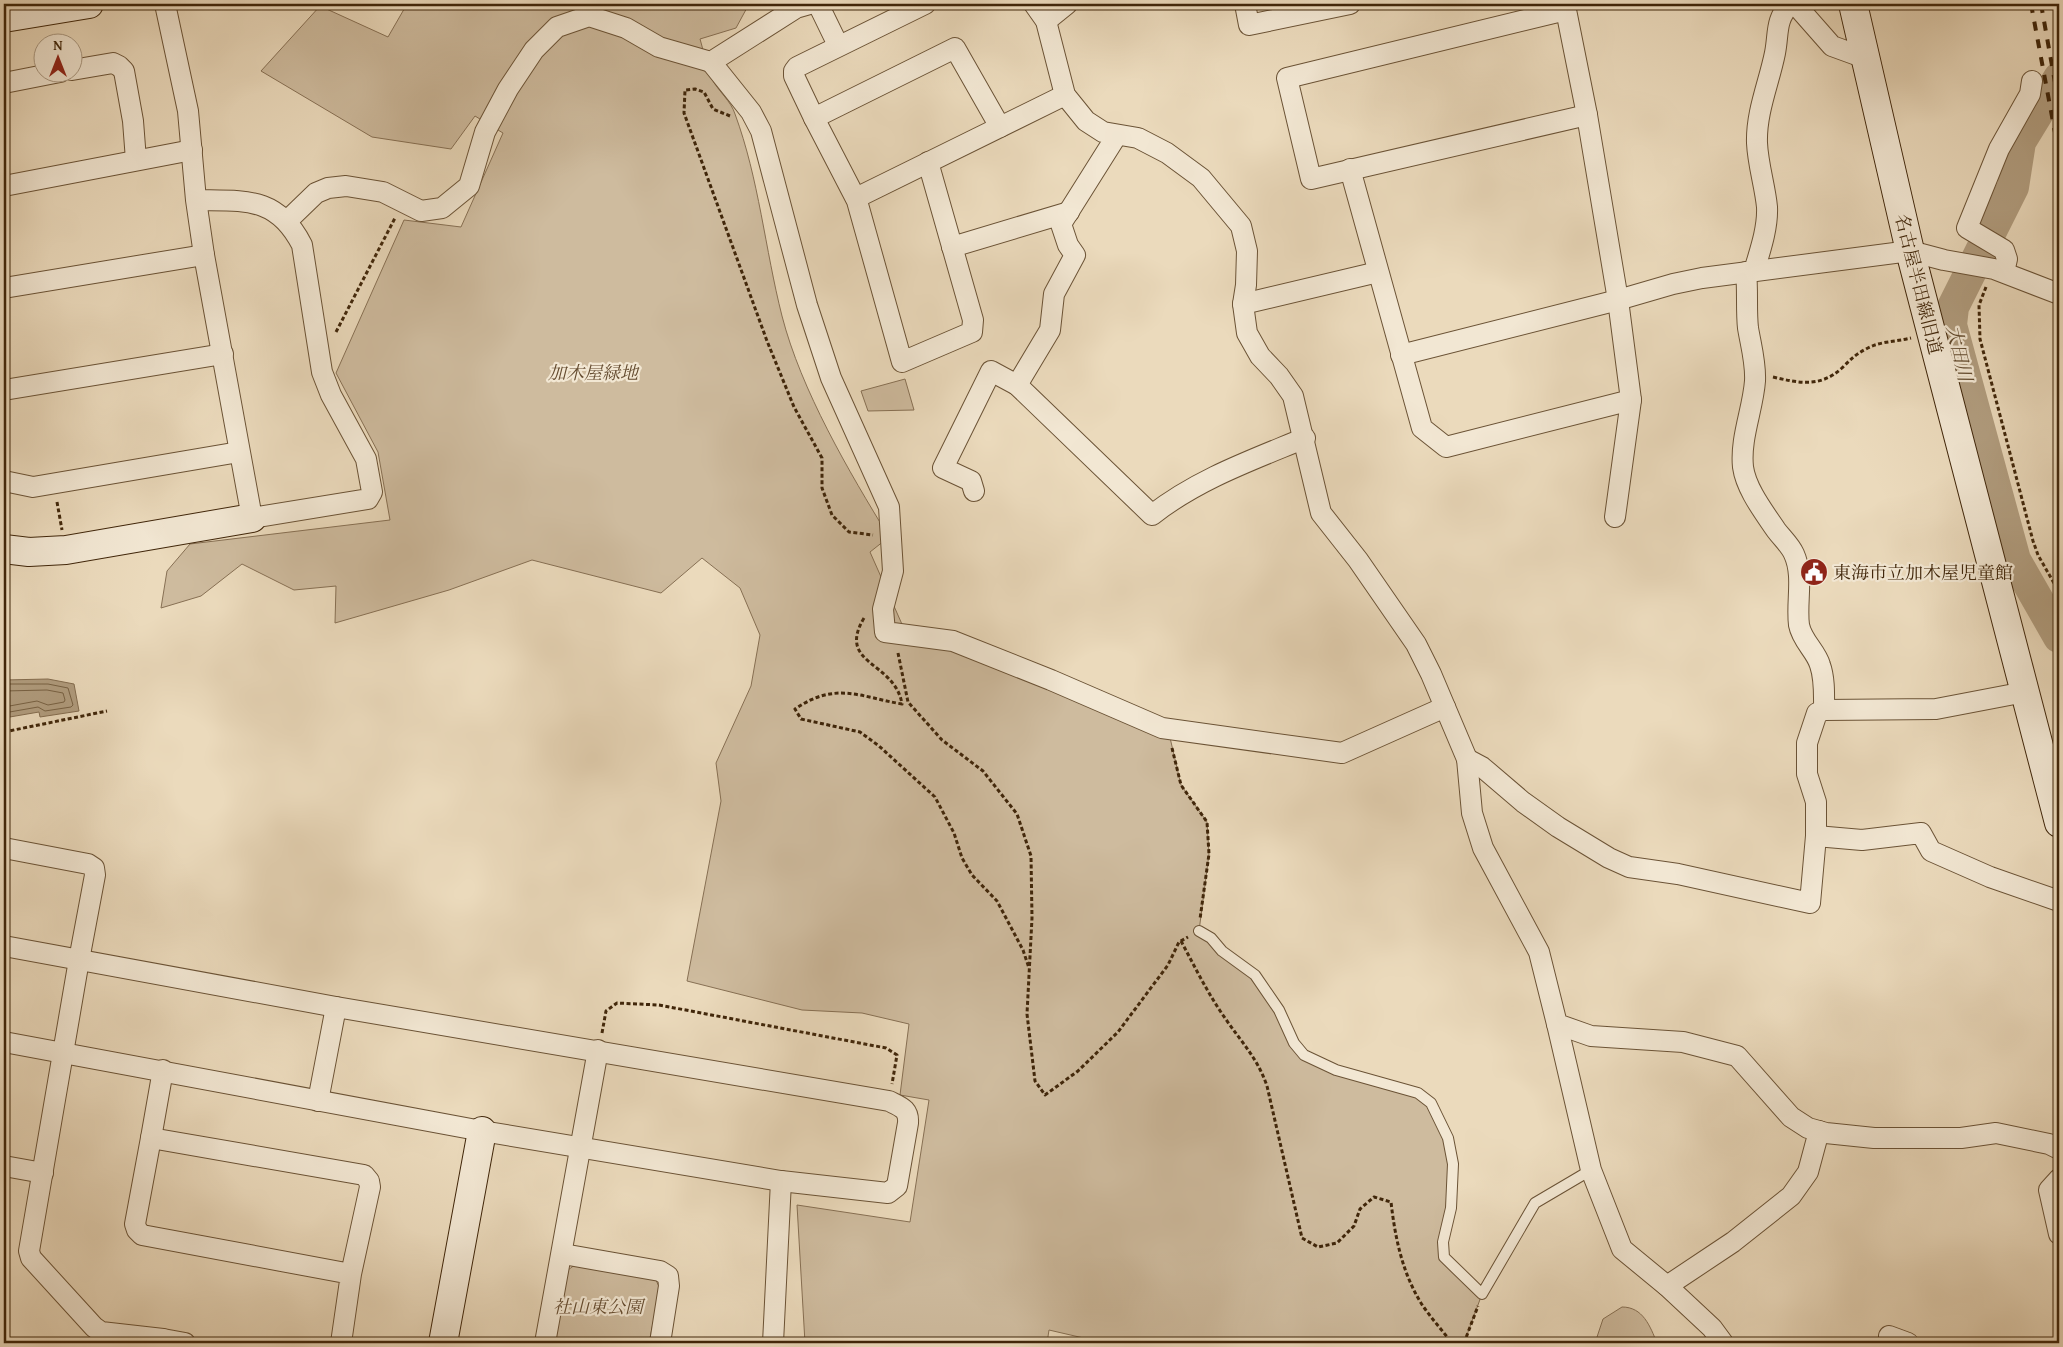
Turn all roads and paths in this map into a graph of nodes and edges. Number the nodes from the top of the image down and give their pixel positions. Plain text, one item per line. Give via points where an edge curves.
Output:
1 (89, 4) edge
2 (164, 4) edge
3 (810, 4) edge
4 (818, 4) edge
5 (925, 4) edge
6 (1034, 4) edge
7 (1067, 4) edge
8 (1245, 4) edge
9 (1350, 4) edge
10 (1790, 4) edge
11 (1795, 4) edge
12 (1853, 4) edge
13 (1047, 12) edge
14 (4, 18) edge
15 (838, 45) junction
16 (1865, 58) junction
17 (711, 62) junction
18 (82, 68) edge
19 (32, 78) edge
20 (2032, 81) dead end
21 (4, 83) edge
22 (1065, 95) junction
23 (750, 112) junction
24 (1586, 115) junction
25 (814, 118) junction
26 (1000, 127) junction
27 (1117, 134) junction
28 (192, 150) junction
29 (136, 160) junction
30 (928, 162) junction
31 (1350, 170) junction
32 (4, 186) edge
33 (856, 198) junction
34 (196, 200) junction
35 (404, 202) junction
36 (1069, 212) junction
37 (287, 220) junction
38 (952, 247) junction
39 (1910, 251) junction
40 (204, 255) junction
41 (1999, 270) junction
42 (1750, 271) junction
43 (1378, 272) junction
44 (4, 288) edge
45 (2059, 294) edge
46 (1618, 300) junction
47 (1243, 304) junction
48 (1931, 332) junction
49 (223, 354) junction
50 (320, 356) junction
51 (1402, 356) junction
52 (1755, 374) junction
53 (1017, 385) junction
54 (4, 390) edge
55 (1631, 400) junction
56 (1305, 438) junction
57 (239, 452) junction
58 (4, 481) edge
59 (53, 484) junction
60 (974, 491) dead end
61 (1615, 516) dead end
62 (252, 518) junction
63 (889, 537) junction
64 (4, 549) edge
65 (66, 550) junction
66 (2059, 592) edge
67 (865, 616) dead end
68 (885, 632) junction
69 (2025, 692) junction
70 (1445, 707) junction
71 (1824, 710) junction
72 (107, 711) dead end
73 (1168, 729) junction
74 (4, 732) edge
75 (1467, 759) junction
76 (2059, 824) edge
77 (1816, 836) junction
78 (4, 848) edge
79 (2059, 901) edge
80 (1199, 931) junction
81 (1181, 941) junction
82 (4, 946) edge
83 (79, 960) junction
84 (1029, 970) junction
85 (336, 1007) junction
86 (1557, 1024) junction
87 (4, 1042) edge
88 (598, 1050) junction
89 (63, 1052) junction
90 (163, 1070) junction
91 (318, 1100) junction
92 (889, 1101) junction
93 (482, 1131) junction
94 (1819, 1131) junction
95 (151, 1138) junction
96 (580, 1147) junction
97 (2059, 1149) edge
98 (4, 1166) edge
99 (1591, 1170) junction
100 (43, 1174) junction
101 (2059, 1179) edge
102 (781, 1181) junction
103 (2059, 1234) edge
104 (562, 1254) junction
105 (352, 1274) junction
106 (1667, 1286) junction
107 (1482, 1294) junction
108 (1889, 1336) dead end
109 (163, 1341) edge
110 (185, 1343) edge
111 (341, 1343) edge
112 (443, 1343) edge
113 (545, 1343) edge
114 (660, 1343) edge
115 (773, 1343) edge
116 (1452, 1343) edge
117 (1464, 1343) edge
118 (1723, 1343) edge
119 (1908, 1343) edge

1 - 14 street
2 - 28 street via 188,110
3 - 17 street via 796,8
4 - 15 street
5 - 15 street
6 - 13 street
7 - 13 street
8 - 9 street via 1249,24
10 - 42 street via 1781,14 1777,26 1775,53 1759,120 1757,142 1767,206 1766,221
11 - 16 street via 1832,46
12 - 16 street, 名古屋半田線旧道
13 - 22 street
15 - 25 street via 794,71
16 - 39 street, 名古屋半田線旧道
17 - 23 street
17 - 35 street via 659,47 626,28 588,16 557,27 534,50 508,89 485,132 469,186 442,208 421,211
18 - 29 street via 113,62 124,71
19 - 21 street
20 - 41 street via 2030,94 1999,148 1967,228 2004,250 2007,259
22 - 26 street
22 - 27 street via 1086,120 1103,132
23 - 63 street via 761,131 807,305 831,378 889,507
23 - 63 path via 729,117 713,109 704,92 684,90 684,113 767,341 794,407 822,458 822,488 832,515 849,532
24 - 31 street
24 - 31 street via 1566,10 1287,78 1312,179
24 - 46 street
25 - 26 street via 955,48
25 - 33 street
26 - 30 street
27 - 36 street
27 - 47 street via 1138,138 1167,153 1201,178 1241,226 1247,251
28 - 29 street
28 - 34 street
29 - 32 street
30 - 33 street
30 - 38 street
31 - 43 street
33 - 38 street via 902,362 972,332 973,320
34 - 37 street via 249,201 271,209
34 - 40 street
35 - 37 street via 374,190 346,186 328,188 316,193
35 - 50 path via 325,353
36 - 38 street
36 - 53 street via 1061,224 1075,255 1054,294 1050,330
37 - 50 street via 302,246
39 - 41 street
39 - 42 street
39 - 48 street, 名古屋半田線旧道
40 - 44 street
40 - 49 street
41 - 45 street
41 - 66 path via 1979,305 1980,339 2033,540
42 - 46 street via 1673,284
42 - 52 street via 1748,327
43 - 47 street
43 - 51 street
46 - 51 street
46 - 55 street
47 - 56 street via 1247,333 1260,356 1294,396
48 - 52 path via 1867,348 1852,356 1841,369 1811,383
48 - 69 street, 名古屋半田線旧道
49 - 54 street
49 - 57 street
50 - 62 street via 331,395 366,459 372,492 368,499
51 - 55 street via 1422,428 1446,447
52 - 71 street via 1743,468 1749,486 1797,561 1800,628 1807,646 1820,663
53 - 56 street via 1152,515 1174,497 1211,477
53 - 60 street via 991,371 943,468 971,481
55 - 61 street
56 - 70 street via 1322,512 1416,644
57 - 59 street
57 - 62 street
58 - 59 street via 33,487
59 - 65 path
62 - 65 street
63 - 68 street via 893,571 883,609
64 - 65 street via 29,552
67 - 84 path via 856,636 856,649 891,680 901,695 902,704 853,692 835,692 807,700 795,708 801,719 860,732 935,797 954,832 962,858 972,875 997,901 1023,950
68 - 73 street via 953,641
68 - 84 path via 896,644 908,702 942,740 983,771 1017,814 1031,856
69 - 71 street via 1936,709
69 - 76 street, 名古屋半田線旧道
70 - 73 street via 1342,753
70 - 75 street
71 - 77 street via 1817,713 1807,743 1807,774 1816,802
72 - 74 path
73 - 80 path via 1181,784 1207,822 1209,854
75 - 77 street via 1482,767 1558,827 1628,867 1678,874 1810,903
75 - 86 street via 1472,813 1483,848 1539,952
77 - 79 street via 1862,840 1921,833 1931,851 1990,877
78 - 83 street via 88,864 94,868
80 - 81 path
80 - 107 lane via 1255,975 1304,1055 1336,1070 1418,1093 1431,1103 1448,1138 1453,1164 1444,1257
81 - 84 path via 1168,965 1118,1032 1078,1071 1045,1095 1035,1080 1027,1014
81 - 116 path via 1224,1017 1261,1070 1302,1238 1318,1247 1337,1243 1354,1226 1360,1209 1374,1197 1391,1202 1395,1237 1406,1272 1421,1302
82 - 83 street
83 - 85 street
83 - 89 street
85 - 88 street
85 - 91 street
86 - 94 street via 1590,1036 1683,1042 1737,1056 1791,1117
86 - 99 street
87 - 89 street
88 - 92 street
88 - 92 path via 606,1011 617,1003 659,1005 886,1048 897,1055
88 - 96 street
89 - 90 street
89 - 100 street
90 - 91 street
90 - 95 street
91 - 93 street
92 - 102 street via 904,1108 908,1115 897,1186 888,1193
93 - 96 street
93 - 112 street
94 - 97 street via 1874,1138 1961,1138 1996,1133
94 - 106 street via 1808,1172 1791,1196 1733,1242
95 - 105 street via 135,1224 142,1235
95 - 105 street via 364,1175 370,1187
96 - 102 street
96 - 104 street
98 - 100 street
99 - 106 street via 1622,1250
99 - 107 lane via 1535,1203
100 - 109 street via 29,1251 31,1258 101,1332
101 - 103 street via 2049,1190
102 - 115 street
104 - 113 street
104 - 114 street via 660,1271 668,1276
105 - 111 street
106 - 118 street via 1712,1328
107 - 117 path
108 - 119 street
109 - 110 street

